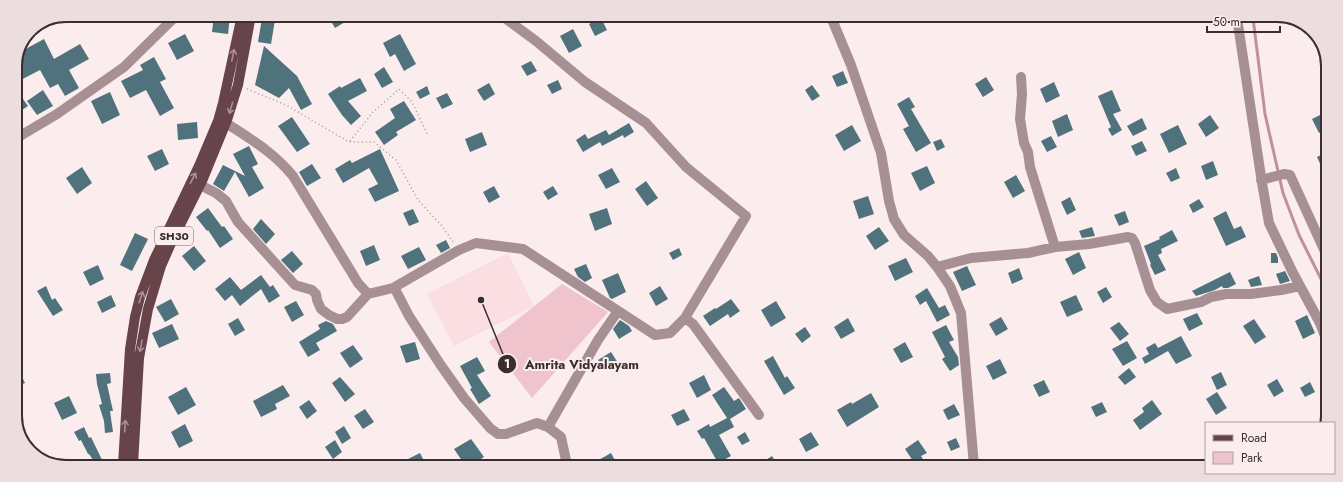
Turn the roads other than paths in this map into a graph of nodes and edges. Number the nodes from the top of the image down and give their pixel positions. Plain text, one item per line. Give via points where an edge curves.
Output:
1 (170, 22) edge
2 (240, 22) edge
3 (250, 22) edge
4 (510, 22) edge
5 (833, 22) edge
6 (1238, 22) edge
7 (1021, 78) dead end
8 (226, 123) junction
9 (22, 135) edge
10 (1265, 179) junction
11 (200, 185) junction
12 (1321, 243) edge
13 (1055, 247) junction
14 (937, 267) junction
15 (1300, 286) junction
16 (393, 288) junction
17 (368, 294) junction
18 (618, 311) junction
19 (685, 318) junction
20 (1321, 326) edge
21 (758, 415) dead end
22 (548, 427) junction
23 (123, 460) edge
24 (133, 460) edge
25 (566, 460) edge
26 (973, 460) edge

1 - 9 street via 124,67 57,114
23 -> 2 main road via 130,349 140,297 154,260 218,121
3 -> 8 main road, SH30 via 238,85
4 - 19 street via 585,82 646,123 686,167 746,216
5 - 14 street via 881,153 894,219 904,235
6 - 10 street
7 - 13 street via 1020,119 1024,143
8 - 11 main road, SH30
8 - 17 street via 261,145 289,171 358,283
10 - 12 street via 1290,175
10 - 15 street via 1269,223
11 - 17 street via 226,201 238,222 284,275 295,285 312,290 321,309 329,315 342,320
11 -> 24 main road, SH30 via 166,254 148,309 139,358
13 - 14 street via 1028,253 971,258
13 - 15 street via 1132,238 1139,252 1150,290 1157,302 1166,309 1226,294 1258,293
14 - 26 street via 950,286 961,313
15 - 20 street
16 - 17 street
16 - 18 street via 476,243 523,249
16 - 22 street via 440,364 464,398 490,428 498,434 506,434 537,423
18 - 19 street via 655,335 670,333
18 - 22 street via 598,340
19 - 21 street via 694,324
22 - 25 street via 561,438

